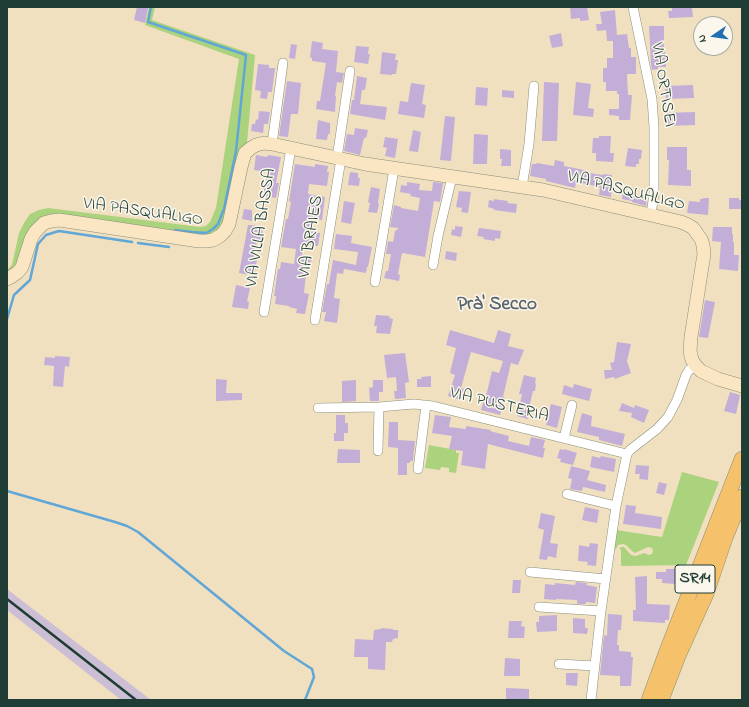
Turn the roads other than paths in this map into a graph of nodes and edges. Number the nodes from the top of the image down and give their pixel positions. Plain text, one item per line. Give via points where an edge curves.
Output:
1 (633, 7) edge
2 (283, 63) dead end
3 (350, 71) dead end
4 (534, 86) dead end
5 (272, 144) junction
6 (291, 148) junction
7 (339, 159) junction
8 (394, 169) junction
9 (452, 177) junction
10 (522, 187) junction
11 (651, 216) junction
12 (433, 265) dead end
13 (7, 279) edge
14 (375, 282) dead end
15 (264, 312) dead end
16 (315, 320) dead end
17 (696, 366) junction
18 (742, 386) edge
19 (426, 405) junction
20 (572, 405) dead end
21 (379, 407) junction
22 (318, 408) dead end
23 (564, 438) junction
24 (378, 451) dead end
25 (627, 454) junction
26 (742, 459) edge
27 (418, 469) dead end
28 (567, 494) dead end
29 (742, 497) edge
30 (616, 506) junction
31 (530, 572) dead end
32 (606, 578) junction
33 (539, 607) dead end
34 (601, 611) junction
35 (559, 664) dead end
36 (595, 666) junction
37 (590, 700) edge
38 (649, 700) edge
39 (661, 700) edge

1 - 11 street, VIA ORTISEI via 652,99 654,193
2 - 5 street
3 - 7 street, VIA BRAIES
4 - 10 street
5 - 6 street, VIA PASQUALIGO
5 - 13 street, VIA PASQUALIGO via 256,145 245,153 229,224 220,236 213,240 199,241 66,220 51,221 44,223 35,232 22,267
6 - 7 street, VIA PASQUALIGO
6 - 15 street, VIA VILLA BASSA
7 - 8 street, VIA PASQUALIGO
7 - 16 street, VIA BRAIES
8 - 9 street, VIA PASQUALIGO
8 - 14 street
9 - 10 street, VIA PASQUALIGO
9 - 12 street
10 - 11 street, VIA PASQUALIGO
11 - 17 street, VIA PASQUALIGO via 688,225 698,234 703,245 704,254 690,351
17 - 18 street via 718,379
17 - 25 street via 686,375 668,417
19 - 21 street, VIA PUSTERIA
19 - 23 street, VIA PUSTERIA
19 - 27 street, VIA PUSTERIA
20 - 23 street, VIA PUSTERIA
21 - 22 street, VIA PUSTERIA
21 - 24 street
23 - 25 street, VIA PUSTERIA
25 - 30 street
26 - 38 main road, SR14
28 - 30 street
29 - 39 main road, SR14 via 706,594
30 - 32 street
31 - 32 street
32 - 34 street
33 - 34 street
34 - 36 street
35 - 36 street
36 - 37 street

